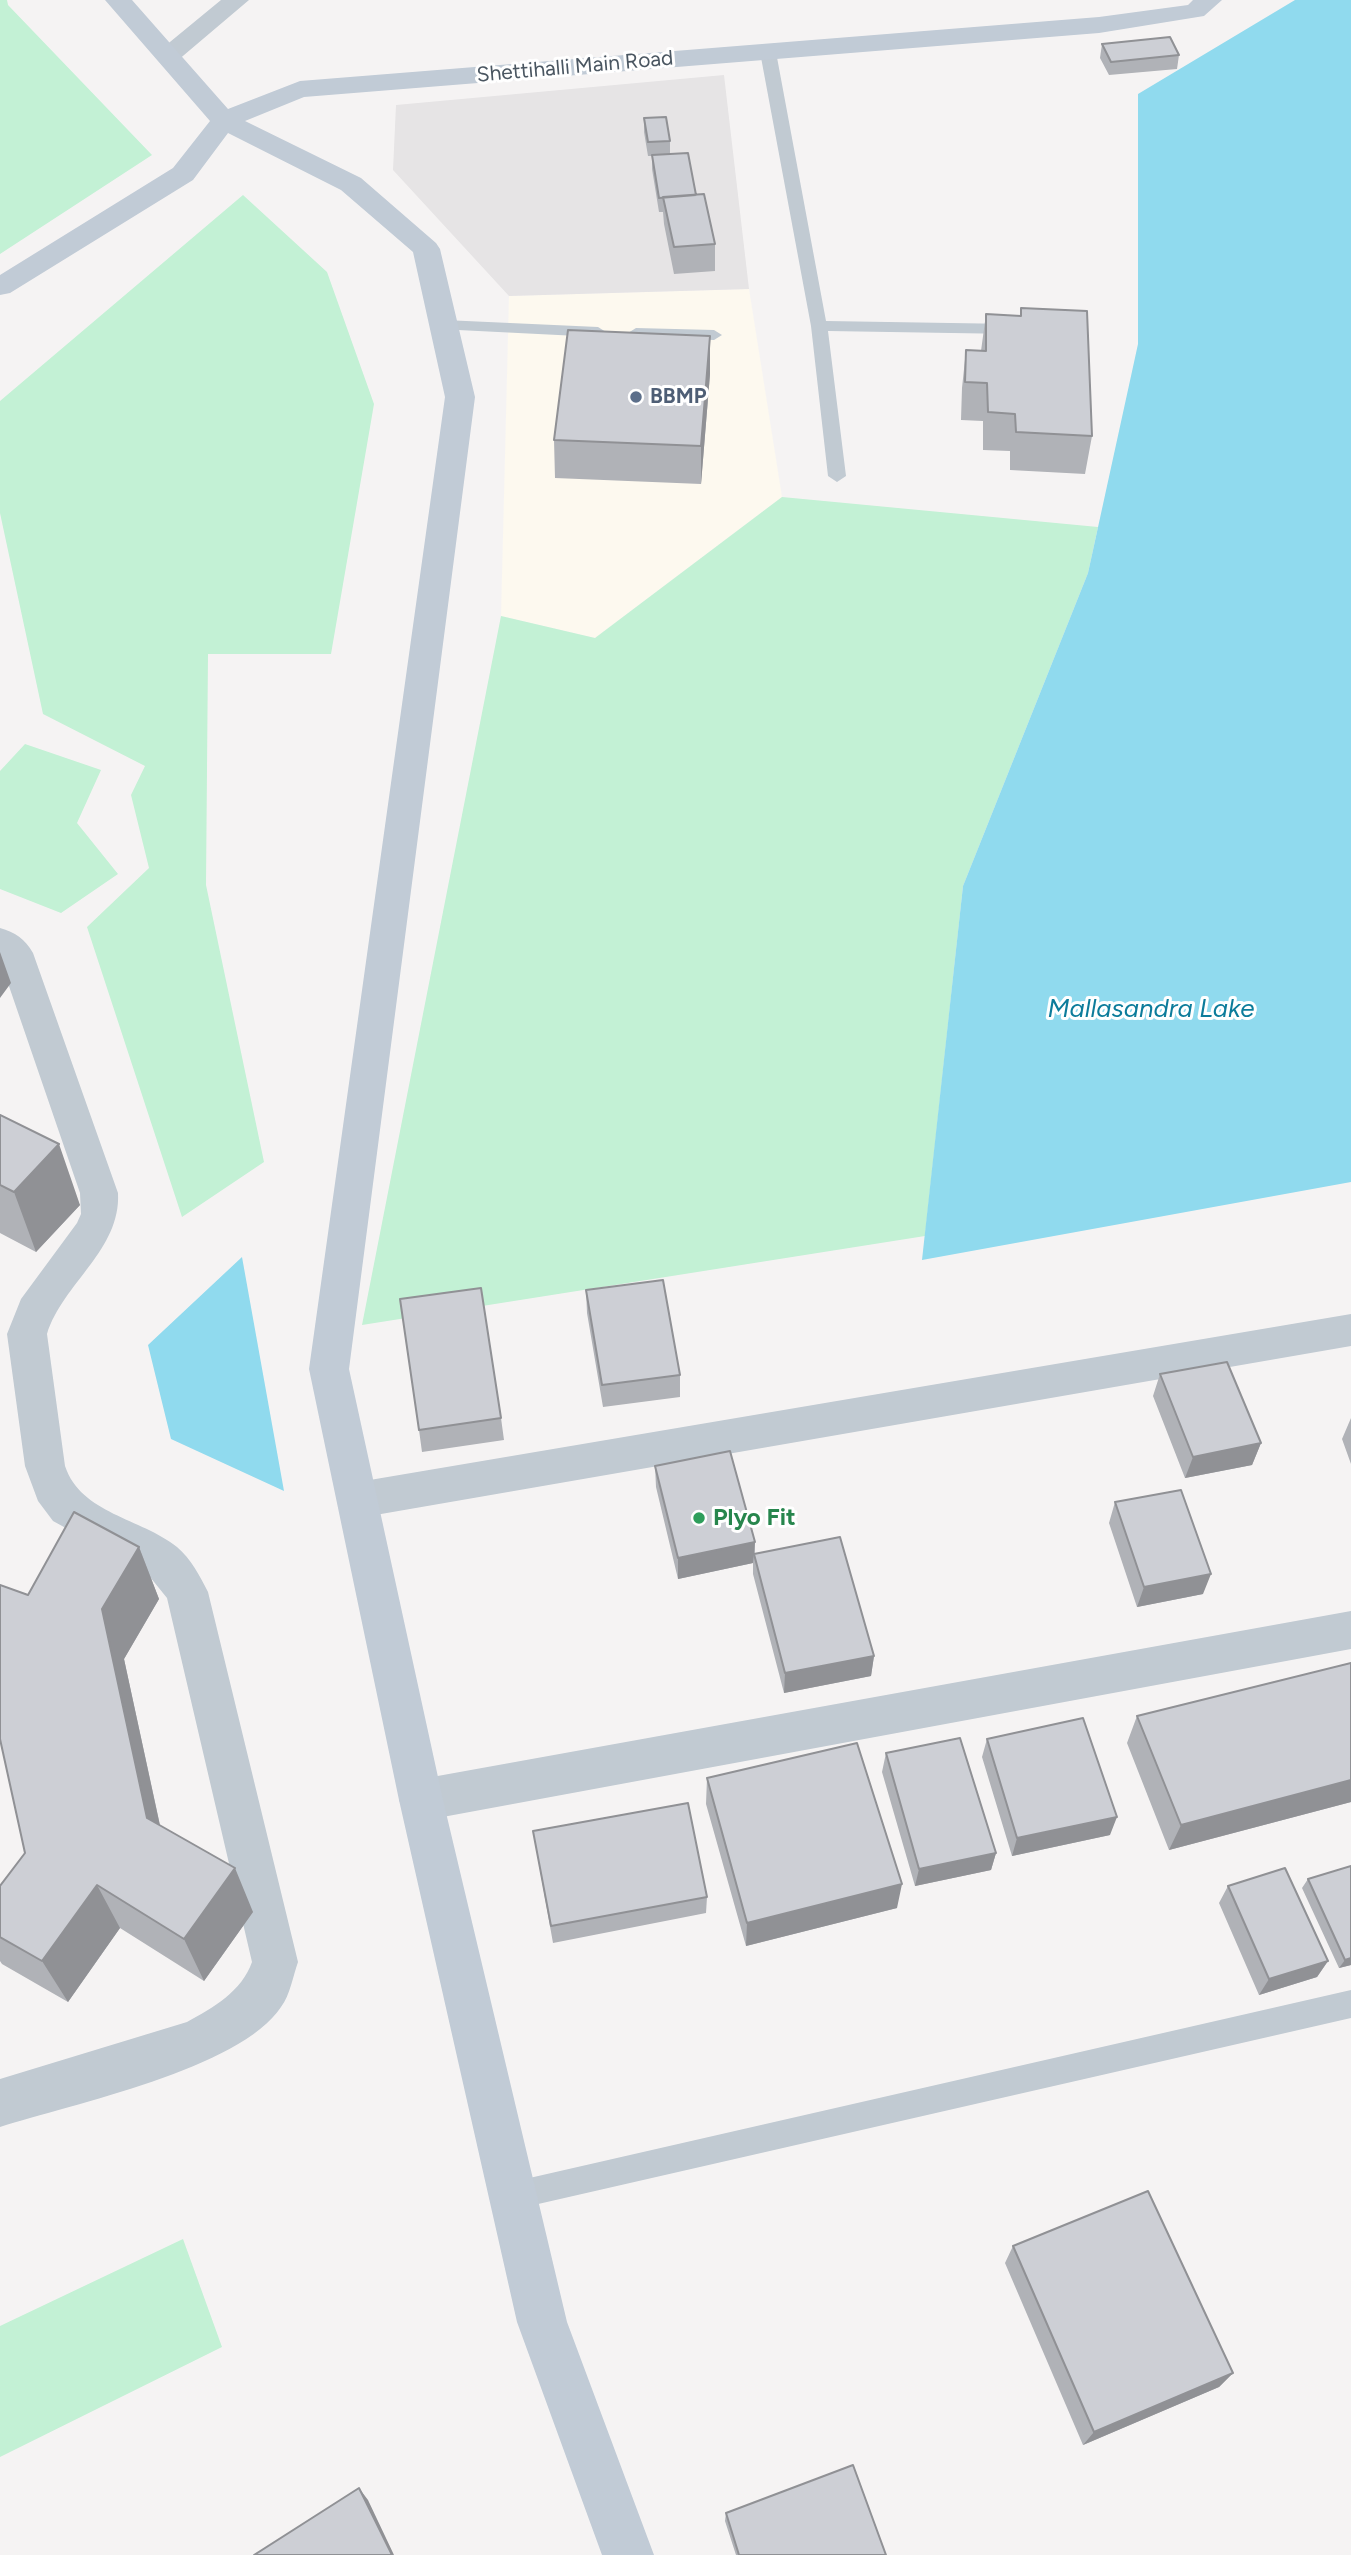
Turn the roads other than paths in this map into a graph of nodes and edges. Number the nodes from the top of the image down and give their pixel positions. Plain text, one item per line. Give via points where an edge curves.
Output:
1 (118, 0) edge
2 (236, 0) edge
3 (1209, 0) edge
4 (768, 52) junction
5 (167, 56) junction
6 (224, 121) junction
7 (0, 287) edge
8 (444, 325) junction
9 (819, 326) junction
10 (1032, 330) edge
11 (714, 335) dead end
12 (837, 476) dead end
13 (0, 941) edge
14 (1351, 1330) edge
15 (358, 1500) junction
16 (1351, 1630) edge
17 (421, 1800) junction
18 (1351, 2004) edge
19 (0, 2103) edge
20 (512, 2196) junction
21 (628, 2555) edge

1 - 5 street
2 - 5 street
3 - 4 street, Shettihalli Main Road via 1195,11 1099,26
4 - 6 street, Shettihalli Main Road via 300,89
4 - 9 lane
5 - 6 street
6 - 7 street, Shettihalli Main Road via 183,174
6 - 8 street via 351,184 426,249
8 - 11 lane
8 - 15 street via 460,397 328,1369
9 - 10 lane
9 - 12 lane
13 - 19 street via 15,953 99,1193 100,1214 91,1233 35,1310 27,1334 45,1466 52,1488 66,1508 161,1559 187,1592 275,1962 265,1991 231,2024 195,2043
14 - 15 street
15 - 17 street
16 - 17 street
17 - 20 street
18 - 20 lane
20 - 21 street via 542,2322

